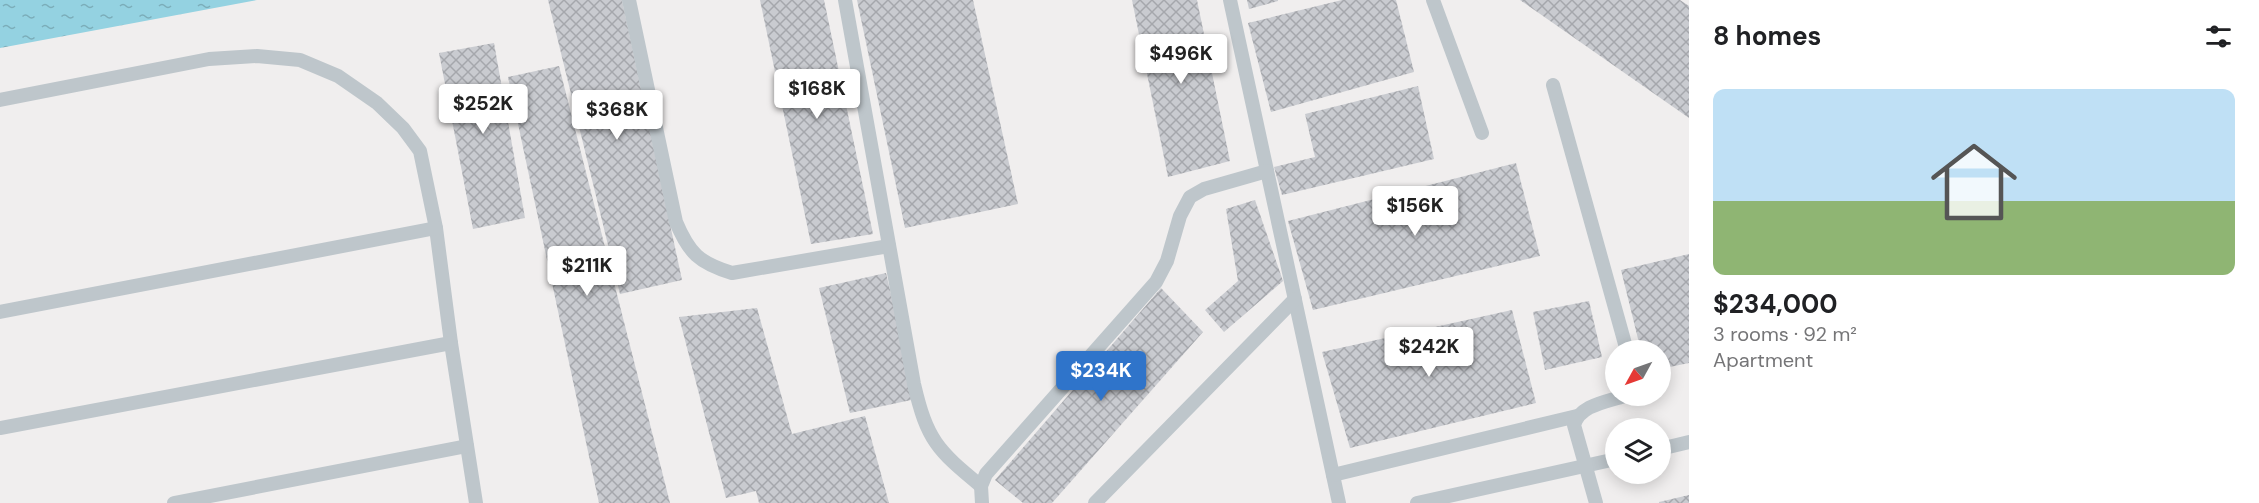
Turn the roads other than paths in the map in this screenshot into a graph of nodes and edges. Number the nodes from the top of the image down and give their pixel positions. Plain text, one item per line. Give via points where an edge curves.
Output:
1 (628, 0) edge
2 (845, 0) edge
3 (1230, 0) edge
4 (1433, 0) edge
5 (1553, 85) dead end
6 (0, 100) edge
7 (1482, 133) dead end
8 (1267, 171) junction
9 (436, 228) junction
10 (889, 246) junction
11 (1295, 299) junction
12 (0, 312) edge
13 (1624, 340) edge
14 (451, 343) junction
15 (1605, 403) edge
16 (1577, 416) junction
17 (0, 428) edge
18 (1689, 442) edge
19 (467, 446) junction
20 (1671, 446) edge
21 (1605, 461) edge
22 (1587, 465) junction
23 (1333, 475) junction
24 (981, 486) junction
25 (174, 503) edge
26 (476, 503) edge
27 (982, 503) edge
28 (1095, 503) edge
29 (1339, 503) edge
30 (1417, 503) edge
31 (1596, 503) edge

1 - 10 lane via 676,222 694,255 709,266 732,273
2 - 10 lane
3 - 8 lane
4 - 7 lane
5 - 13 lane
6 - 9 lane via 209,59 257,56 300,60 338,76 403,128 420,152
8 - 11 lane
8 - 24 lane via 1204,189 1190,197 1156,282 986,474
9 - 12 lane
9 - 14 lane
10 - 24 lane via 921,415 931,438 947,458
11 - 23 lane
11 - 28 lane
14 - 17 lane
14 - 19 lane
15 - 16 lane
16 - 22 lane via 1574,424
16 - 23 lane
18 - 20 lane
19 - 25 lane
19 - 26 lane
21 - 22 lane
22 - 30 lane
22 - 31 lane
23 - 29 lane
24 - 27 lane

